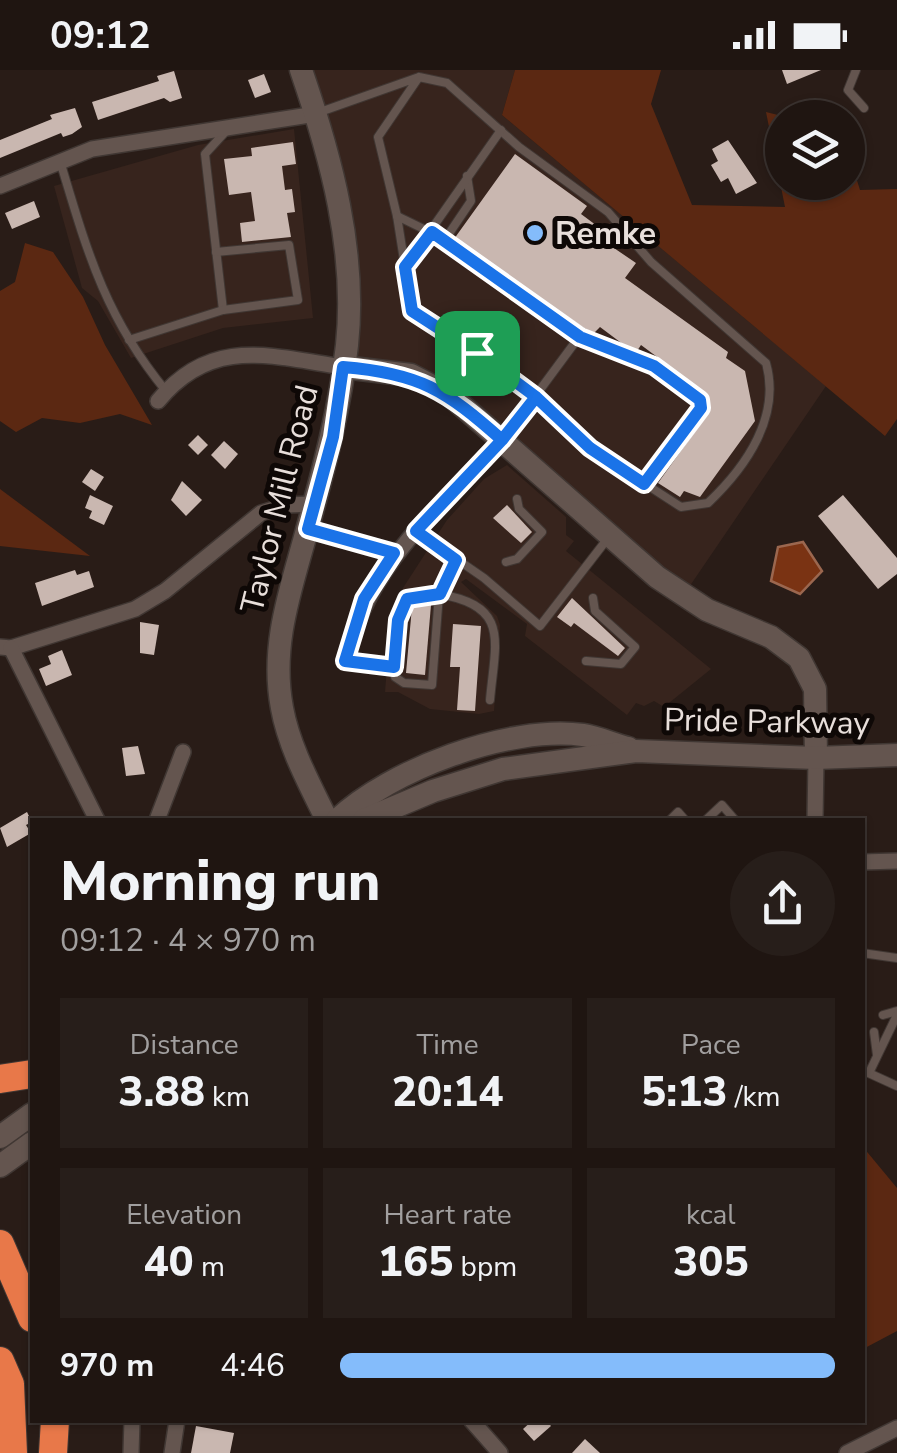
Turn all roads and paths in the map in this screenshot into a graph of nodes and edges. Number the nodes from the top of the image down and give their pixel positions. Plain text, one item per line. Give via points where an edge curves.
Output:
1 (301, 70) edge
2 (856, 70) edge
3 (420, 76) junction
4 (857, 100) edge
5 (316, 114) junction
6 (230, 127) junction
7 (501, 130) junction
8 (60, 160) junction
9 (467, 176) junction
10 (0, 186) edge
11 (397, 216) junction
12 (432, 232) junction
13 (444, 241) junction
14 (216, 252) junction
15 (405, 267) junction
16 (223, 310) junction
17 (580, 337) junction
18 (129, 340) junction
19 (343, 367) junction
20 (162, 396) joint
21 (536, 397) junction
22 (502, 440) junction
23 (644, 484) junction
24 (517, 499) dead end
25 (314, 504) junction
26 (308, 529) junction
27 (416, 531) junction
28 (610, 534) junction
29 (394, 553) junction
30 (456, 560) junction
31 (506, 562) dead end
32 (440, 594) junction
33 (594, 598) dead end
34 (6, 648) edge
35 (586, 660) dead end
36 (345, 661) joint
37 (394, 667) junction
38 (490, 700) dead end
39 (636, 751) junction
40 (183, 752) dead end
41 (897, 755) edge
42 (816, 758) junction
43 (97, 818) edge
44 (159, 818) edge
45 (327, 818) edge
46 (339, 818) edge
47 (369, 818) edge
48 (708, 818) edge
49 (733, 818) edge
50 (815, 818) edge
51 (897, 861) edge
52 (865, 862) edge
53 (865, 953) edge
54 (897, 958) edge
55 (897, 1013) edge
56 (883, 1015) dead end
57 (874, 1032) dead end
58 (877, 1054) junction
59 (866, 1071) edge
60 (30, 1074) edge
61 (0, 1080) edge
62 (897, 1086) edge
63 (30, 1115) edge
64 (0, 1136) edge
65 (30, 1144) edge
66 (0, 1166) edge
67 (0, 1244) edge
68 (30, 1313) edge
69 (0, 1361) edge
70 (55, 1423) edge
71 (132, 1423) edge
72 (177, 1423) edge
73 (474, 1423) edge
74 (897, 1428) edge
75 (13, 1453) edge
76 (53, 1453) edge
77 (131, 1453) edge
78 (172, 1453) edge
79 (500, 1453) edge
80 (847, 1453) edge

1 - 5 street, Taylor Mill Road
2 - 4 lane via 848,90
3 - 5 lane
3 - 7 lane via 447,83
3 - 11 lane via 378,137
5 - 6 street
5 - 19 street, Taylor Mill Road via 344,246
6 - 8 street
6 - 14 lane via 208,148 205,169
7 - 9 lane
7 - 23 lane via 608,212 662,274 766,363 772,386 766,424 714,497 689,509
8 - 10 street
8 - 18 lane via 97,284
9 - 12 lane
9 - 13 lane via 470,201
11 - 12 lane
11 - 15 lane
12 - 13 lane
12 - 15 lane
13 - 17 lane
14 - 16 lane
14 - 16 lane via 280,244 292,249 298,300
15 - 21 lane via 412,311
16 - 18 lane
17 - 21 lane
17 - 23 lane via 654,366 700,400 701,408
18 - 20 lane
19 - 20 street via 244,354 185,372
19 - 22 street via 387,370 432,384
19 - 25 street, Taylor Mill Road
21 - 22 lane
21 - 23 lane via 590,448
22 - 27 street
22 - 28 street
24 - 31 lane via 542,532
25 - 26 street, Taylor Mill Road
25 - 34 street via 262,513 134,609
26 - 29 lane
26 - 45 street, Taylor Mill Road via 285,599 278,669 292,742
27 - 29 street
27 - 30 lane
28 - 30 lane via 540,626
28 - 42 street via 683,596 771,636 799,658 815,690
29 - 36 street via 364,599
30 - 32 lane
32 - 37 lane via 407,599
32 - 37 lane via 432,685 404,683 394,677
32 - 38 lane via 478,604 492,620
33 - 35 lane via 595,611 635,647 621,664
34 - 43 street
36 - 37 lane
39 - 42 street, Pride Parkway
39 - 46 street, Pride Parkway via 582,735 494,744 392,780
39 - 47 street, Pride Parkway via 503,769
40 - 44 street
41 - 42 street, Pride Parkway
42 - 50 street
48 - 49 lane via 722,805
51 - 52 street
53 - 54 lane
55 - 56 lane
55 - 58 lane
57 - 58 lane
58 - 59 lane
59 - 62 lane
60 - 61 highway
63 - 64 street
65 - 66 street
67 - 68 highway
69 - 75 highway via 10,1384
70 - 76 highway
71 - 77 street
72 - 78 street
73 - 79 street
74 - 80 street

